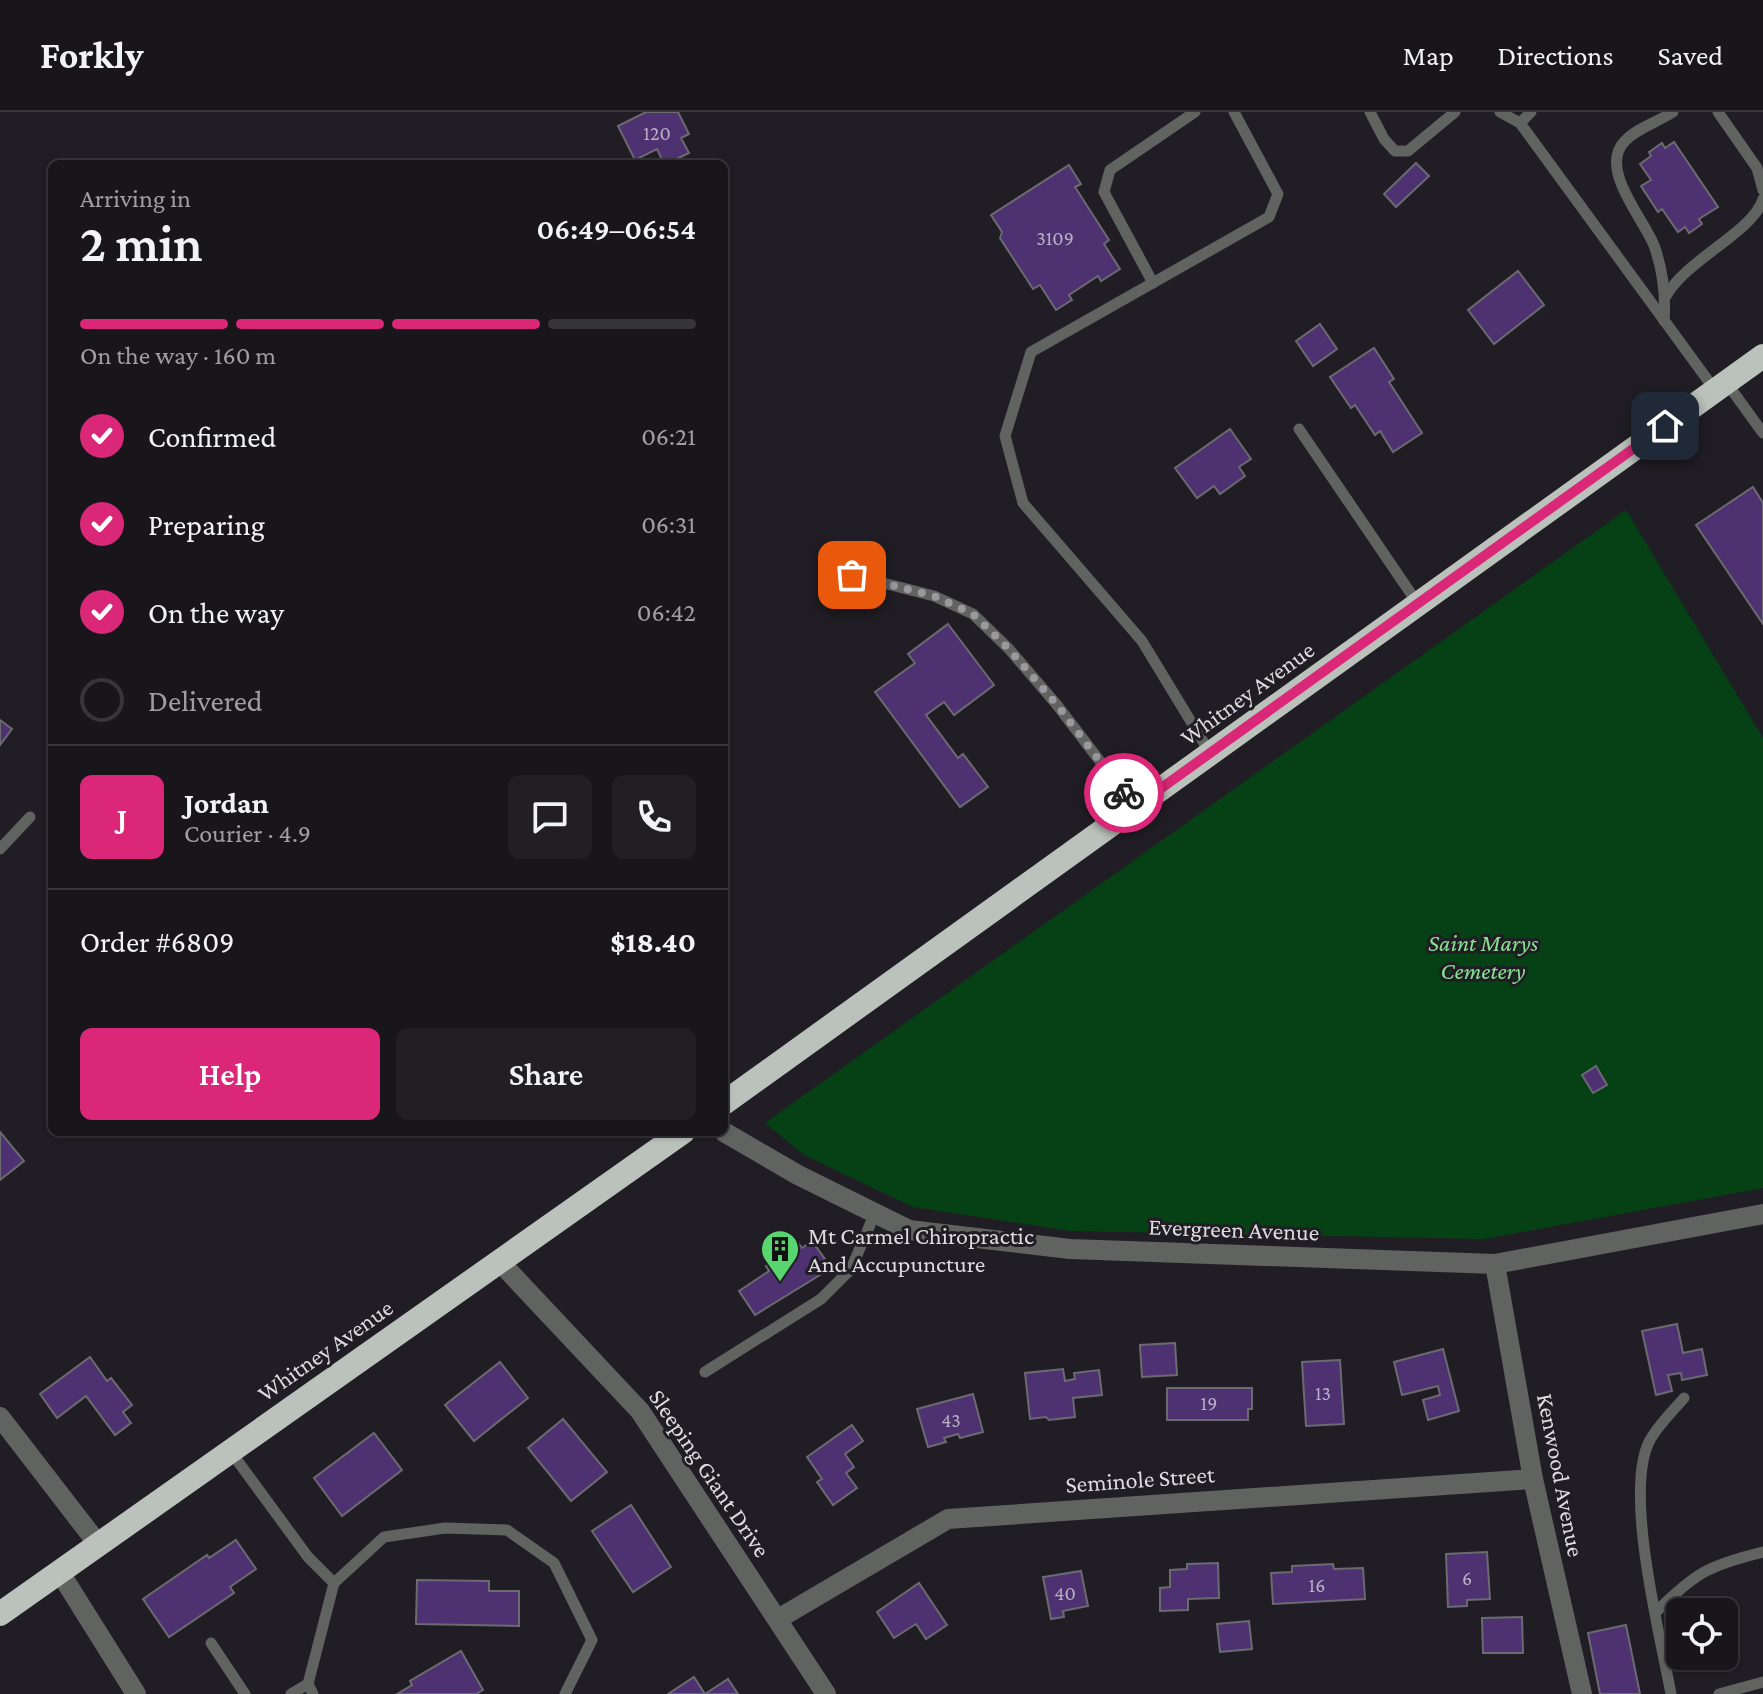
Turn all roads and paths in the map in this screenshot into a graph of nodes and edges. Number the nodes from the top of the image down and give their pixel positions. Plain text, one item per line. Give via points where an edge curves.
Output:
1 (1195, 112) edge
2 (1234, 112) edge
3 (1370, 112) edge
4 (1455, 112) edge
5 (1500, 112) edge
6 (1531, 112) edge
7 (1673, 112) edge
8 (1718, 112) edge
9 (1520, 123) junction
10 (1763, 190) edge
11 (1763, 199) edge
12 (1153, 283) junction
13 (1666, 297) junction
14 (1664, 321) junction
15 (1763, 356) edge
16 (1720, 386) junction
17 (1299, 429) dead end
18 (1763, 433) edge
19 (852, 575) dead end
20 (1418, 604) junction
21 (1210, 753) junction
22 (1135, 807) junction
23 (30, 817) dead end
24 (0, 849) edge
25 (728, 1100) edge
26 (728, 1134) edge
27 (677, 1136) edge
28 (875, 1213) junction
29 (1763, 1214) edge
30 (499, 1261) junction
31 (1495, 1264) junction
32 (705, 1372) dead end
33 (1684, 1398) dead end
34 (0, 1417) edge
35 (231, 1452) junction
36 (1533, 1479) junction
37 (98, 1544) junction
38 (1763, 1552) edge
39 (59, 1571) junction
40 (334, 1583) junction
41 (1656, 1612) junction
42 (0, 1614) edge
43 (778, 1619) junction
44 (211, 1643) dead end
45 (1763, 1682) edge
46 (311, 1689) edge
47 (136, 1694) edge
48 (245, 1694) edge
49 (291, 1694) edge
50 (565, 1694) edge
51 (826, 1694) edge
52 (1582, 1694) edge
53 (1671, 1694) edge
54 (1719, 1694) edge

1 - 12 lane via 1110,170 1104,192
2 - 12 lane via 1278,194 1269,217
3 - 4 lane via 1395,151 1408,151
5 - 9 lane
6 - 9 lane
7 - 13 lane via 1623,142 1618,153 1619,177 1652,240
8 - 10 lane via 1757,168
9 - 14 lane
11 - 13 lane via 1750,218 1674,282
12 - 21 lane via 1031,352 1005,436 1023,503 1142,641
13 - 14 lane
14 - 16 lane
15 - 16 highway, Whitney Avenue
16 - 18 lane
16 - 20 highway, Whitney Avenue
17 - 20 lane
19 - 22 lane via 934,596 973,614 1057,705
20 - 21 highway, Whitney Avenue
21 - 22 highway, Whitney Avenue
22 - 25 highway, Whitney Avenue
23 - 24 lane
26 - 28 street, Evergreen Avenue
27 - 30 highway, Whitney Avenue
28 - 31 street, Evergreen Avenue via 909,1230 1070,1249
28 - 32 lane via 851,1269 821,1299
29 - 31 street, Evergreen Avenue
30 - 35 highway, Whitney Avenue
30 - 43 street, Sleeping Giant Drive via 640,1411
31 - 36 street, Kenwood Avenue
33 - 41 lane via 1649,1442 1641,1476 1640,1516
34 - 37 street
35 - 37 highway, Whitney Avenue
35 - 40 lane via 308,1557
36 - 43 street, Seminole Street via 948,1519
36 - 52 street, Kenwood Avenue
37 - 39 highway, Whitney Avenue
38 - 41 lane via 1710,1568
39 - 42 highway, Whitney Avenue
39 - 47 street
40 - 46 lane
40 - 50 lane via 384,1537 445,1528 507,1530 554,1563 592,1640
41 - 53 lane
43 - 51 street, Sleeping Giant Drive
44 - 48 lane
45 - 54 lane
46 - 49 lane

